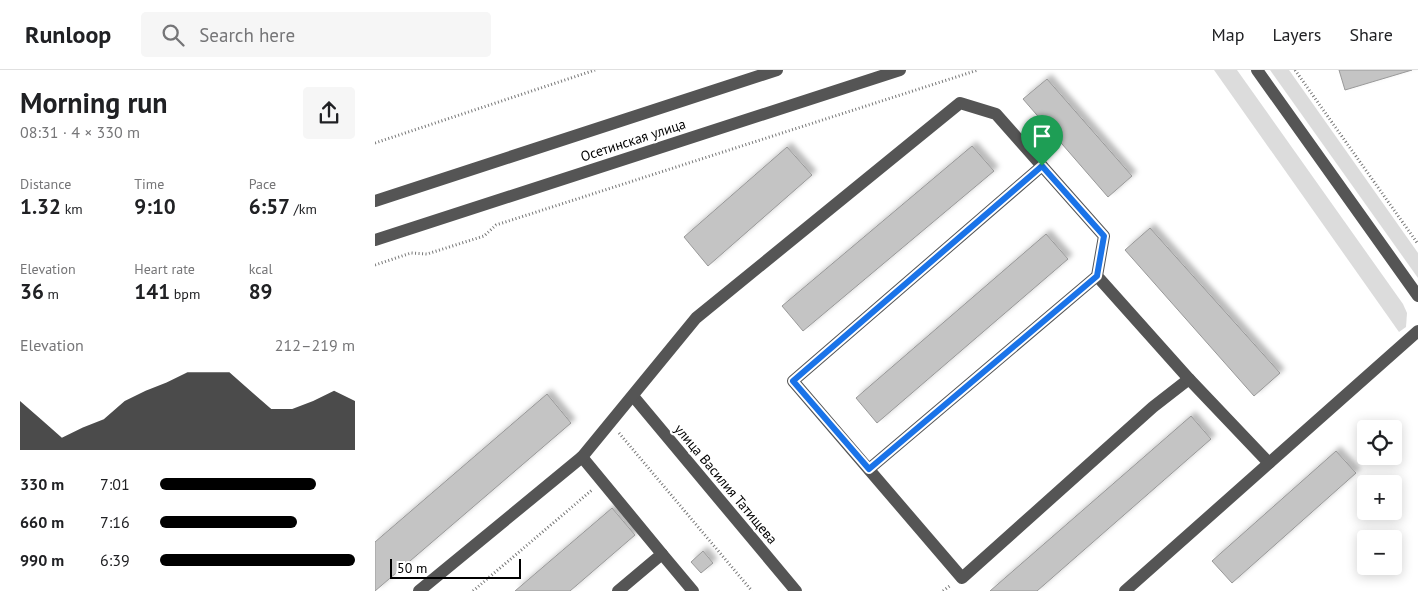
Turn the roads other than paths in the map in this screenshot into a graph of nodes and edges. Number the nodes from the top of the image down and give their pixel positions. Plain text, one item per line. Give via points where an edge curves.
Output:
1 (777, 70) edge
2 (900, 70) edge
3 (1257, 70) edge
4 (1042, 166) junction
5 (375, 201) edge
6 (375, 240) edge
7 (1097, 276) junction
8 (1418, 296) edge
9 (1418, 331) edge
10 (1189, 379) junction
11 (633, 396) junction
12 (582, 457) junction
13 (1269, 463) junction
14 (869, 469) junction
15 (662, 554) junction
16 (419, 591) edge
17 (618, 591) edge
18 (693, 591) edge
19 (796, 591) edge
20 (1125, 591) edge

1 - 5 street, Осетинская улица
2 - 6 street, Осетинская улица
3 - 8 street
4 - 7 street via 1104,236
4 - 11 street via 996,114 960,103 696,318
4 - 14 street via 793,381
7 - 10 street
7 - 14 street
9 - 13 street
10 - 13 street
10 - 14 street via 1153,407 962,578
11 - 12 street
11 - 19 street, улица Василия Татищева
12 - 15 street
12 - 16 street
13 - 20 street
15 - 17 street
15 - 18 street

